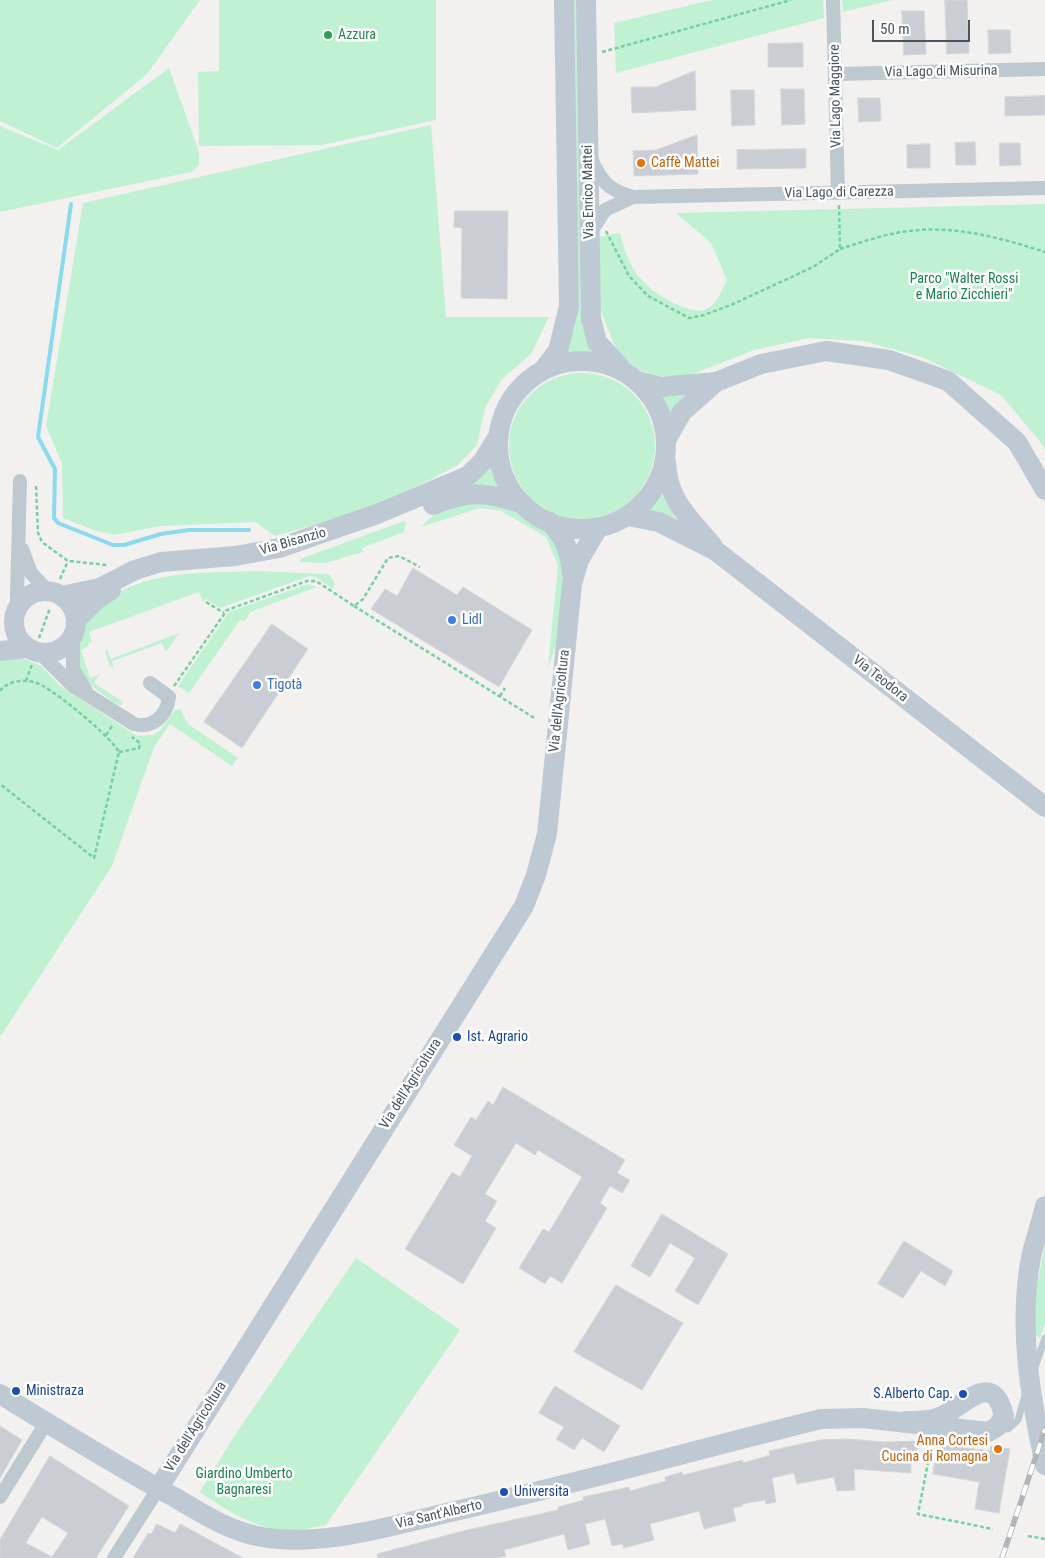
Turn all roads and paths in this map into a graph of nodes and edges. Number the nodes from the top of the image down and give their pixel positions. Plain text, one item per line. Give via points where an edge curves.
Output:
1 (564, 0) edge
2 (586, 0) edge
3 (791, 0) edge
4 (833, 0) edge
5 (601, 53) dead end
6 (1045, 69) edge
7 (836, 74) junction
8 (588, 154) junction
9 (1045, 188) edge
10 (838, 193) junction
11 (633, 197) junction
12 (597, 229) junction
13 (840, 248) junction
14 (1045, 252) edge
15 (544, 369) junction
16 (631, 376) junction
17 (716, 382) junction
18 (499, 435) junction
19 (666, 449) junction
20 (20, 481) dead end
21 (36, 486) dead end
22 (1045, 490) edge
23 (522, 504) junction
24 (627, 516) junction
25 (550, 522) junction
26 (598, 528) junction
27 (20, 538) junction
28 (716, 550) junction
29 (420, 567) dead end
30 (572, 584) junction
31 (54, 595) junction
32 (206, 602) dead end
33 (354, 606) junction
34 (17, 609) junction
35 (224, 614) junction
36 (75, 629) junction
37 (0, 632) edge
38 (0, 651) edge
39 (35, 651) junction
40 (26, 681) junction
41 (150, 684) dead end
42 (173, 687) dead end
43 (505, 688) dead end
44 (0, 691) edge
45 (88, 694) junction
46 (500, 696) junction
47 (116, 719) junction
48 (536, 719) dead end
49 (118, 728) dead end
50 (126, 733) dead end
51 (106, 735) junction
52 (119, 752) junction
53 (0, 784) edge
54 (1045, 807) edge
55 (1045, 1206) edge
56 (1045, 1338) edge
57 (0, 1394) edge
58 (46, 1422) junction
59 (947, 1422) junction
60 (997, 1427) junction
61 (1045, 1465) edge
62 (158, 1489) junction
63 (0, 1497) edge
64 (993, 1529) dead end
65 (1028, 1536) dead end
66 (1045, 1539) edge
67 (114, 1558) edge

1 - 15 main road, Via Enrico Mattei via 569,306 558,351
2 - 8 main road, Via Enrico Mattei
3 - 5 path
4 - 7 street, Via Lago Maggiore
6 - 7 street, Via Lago di Misurina
7 - 10 street, Via Lago Maggiore
8 - 11 street, Via Lago di Carezza via 604,183 616,192
8 - 12 main road, Via Enrico Mattei
9 - 10 street, Via Lago di Carezza
10 - 11 street, Via Lago di Carezza
10 - 13 path
11 - 12 street, Via Lago di Carezza via 606,210
12 - 13 path via 629,276 648,296 688,318 731,305 814,267
12 - 16 main road, Via Enrico Mattei via 591,318 597,342
13 - 14 path via 908,231 942,230 1000,237
15 - 16 main road via 570,361 598,361
15 - 18 main road via 524,384 509,403
16 - 17 main road via 660,387
16 - 19 main road via 656,405 662,418
17 - 19 main road via 682,412
17 - 22 main road via 761,364 826,352 889,360 948,381 1017,442
18 - 23 main road via 502,470
18 - 31 main road, Via Bisanzio via 482,462 468,476 377,514 279,548 236,556 160,562 135,570 100,588
19 - 24 main road via 660,476 652,491
19 - 28 main road, Via Teodora via 666,480 676,502
20 - 27 street
21 - 31 path via 38,533 42,542 68,561
23 - 25 main road
23 - 36 main road, Via Bisanzio via 498,496 463,495 269,564 157,572 119,586 96,600
24 - 26 main road
24 - 28 main road, Via Teodora via 659,522
25 - 26 main road via 578,529
25 - 30 main road, Via dell'Agricoltura via 562,535 568,549
26 - 30 main road, Via dell'Agricoltura via 579,560
27 - 31 street via 27,566
27 - 34 street
28 - 54 main road, Via Teodora
29 - 33 path via 399,556 388,558 363,599
30 - 62 main road, Via dell'Agricoltura via 546,834 524,906
31 - 34 main road, Via Bisanzio via 31,595
31 - 36 main road via 69,602
31 - 39 path
32 - 35 path
33 - 35 path via 316,581 307,581 227,610
33 - 46 path
34 - 37 main road
34 - 39 main road via 16,632
35 - 42 path
36 - 39 main road, Via Bisanzio via 59,650
36 - 45 street via 73,669
38 - 39 main road
39 - 40 path
39 - 45 street via 72,685
40 - 44 path via 4,686
40 - 51 path via 42,685
41 - 47 street via 169,697 155,723 141,726
43 - 46 path
45 - 47 street
46 - 48 path
47 - 49 path
47 - 51 path
50 - 52 path via 140,743 139,748
51 - 52 path
52 - 53 path via 94,858
55 - 61 main road via 1031,1257 1025,1346
56 - 60 lane via 1018,1420 1008,1429
57 - 58 main road, Via Sant'Alberto
58 - 62 main road, Via Sant'Alberto
58 - 63 street
59 - 60 main road, Via Sant'Alberto via 988,1432
59 - 60 main road via 974,1394 985,1392 996,1397 1001,1404 1004,1416
59 - 62 main road, Via Sant'Alberto via 821,1419 536,1492 381,1528 326,1537 288,1540 256,1536 230,1528
59 - 64 path via 918,1514
62 - 67 street
65 - 66 path

